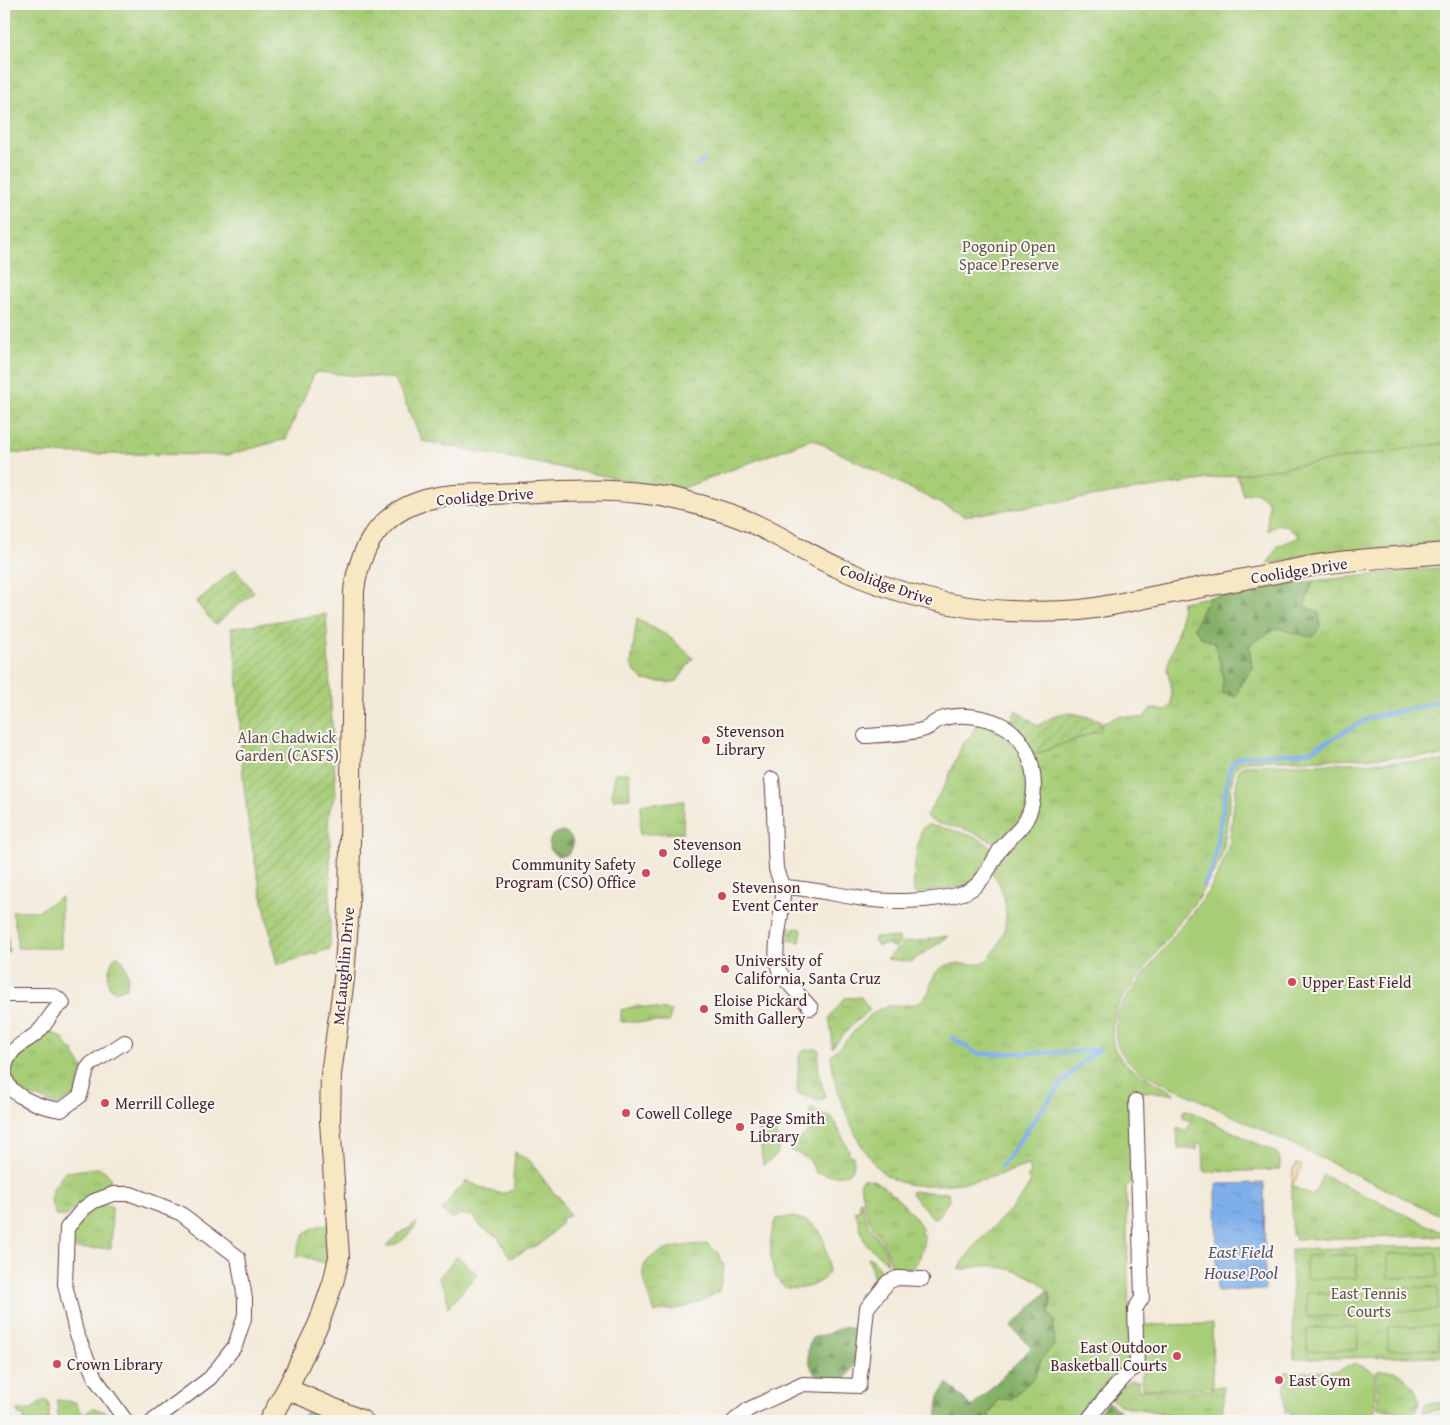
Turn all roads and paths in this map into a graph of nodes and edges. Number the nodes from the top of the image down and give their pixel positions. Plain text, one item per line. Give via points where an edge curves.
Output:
1 (400, 512) joint
2 (1446, 553) edge
3 (865, 736) dead end
4 (772, 779) dead end
5 (783, 887) junction
6 (4, 995) edge
7 (812, 1008) dead end
8 (125, 1042) dead end
9 (1136, 1101) dead end
10 (922, 1278) dead end
11 (287, 1389) junction
12 (126, 1421) edge
13 (153, 1421) edge
14 (269, 1421) edge
15 (363, 1421) edge
16 (734, 1421) edge
17 (1087, 1421) edge

1 - 2 street, Coolidge Drive via 418,502 456,496 610,491 646,494 727,513 763,528 838,568 902,593 935,602 1012,611 1080,610 1322,564
1 - 11 street, McLaughlin Drive via 371,538 356,570 352,622 349,907 330,1121 339,1257 326,1303
3 - 5 street via 924,729 940,719 962,716 1000,724 1021,741 1031,764 1033,803 1029,813 978,883 965,893 898,900
4 - 5 street via 776,870
5 - 7 street via 777,944 779,971
6 - 8 street via 50,995 63,1003 43,1027 13,1051 7,1060 4,1078 7,1086 16,1094 43,1106 61,1110 80,1096 91,1064
9 - 17 street via 1142,1298 1135,1309 1137,1367
10 - 16 street via 897,1278 888,1282 867,1308 859,1386 803,1384 749,1409
11 - 14 street, McLaughlin Drive
11 - 15 street
12 - 13 street via 95,1378 76,1332 65,1284 67,1228 83,1209 113,1194 131,1194 180,1213 238,1257 241,1274 245,1315 235,1346 210,1378

